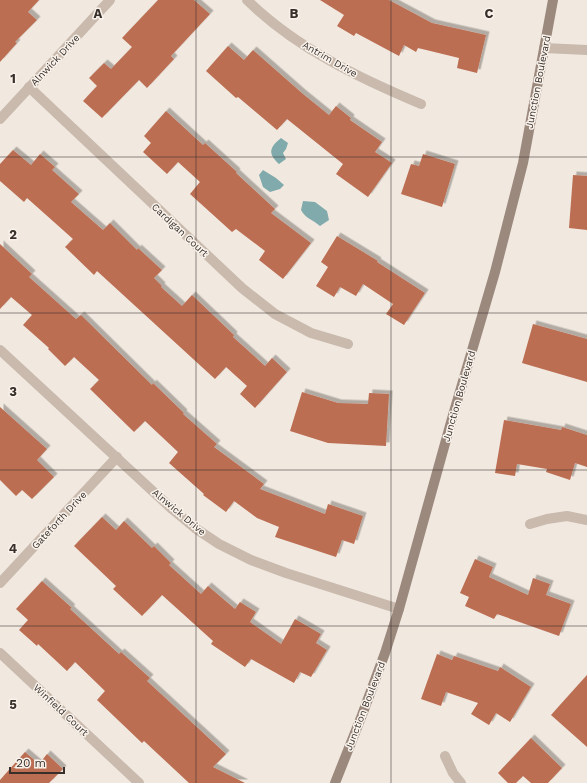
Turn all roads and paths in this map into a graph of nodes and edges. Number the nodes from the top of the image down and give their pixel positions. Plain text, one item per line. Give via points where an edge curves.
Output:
1 (110, 0) edge
2 (248, 0) edge
3 (553, 0) edge
4 (544, 48) junction
5 (587, 50) edge
6 (30, 88) junction
7 (421, 104) dead end
8 (0, 119) edge
9 (348, 344) dead end
10 (0, 350) edge
11 (117, 457) junction
12 (587, 520) edge
13 (530, 524) dead end
14 (0, 583) edge
15 (399, 609) junction
16 (0, 653) edge
17 (446, 756) dead end
18 (139, 783) edge
19 (335, 783) edge
20 (460, 783) edge

1 - 6 street, Alnwick Drive
2 - 7 street, Antrim Drive via 283,31 318,54 378,86
3 - 4 main road, Junction Boulevard
4 - 5 street
4 - 15 main road, Junction Boulevard via 523,163 497,265 450,422
6 - 8 street, Alnwick Drive
6 - 9 street, Cardigan Court via 242,288 275,314 311,333
10 - 11 street, Alnwick Drive
11 - 14 street, Gateforth Drive
11 - 15 street, Alnwick Drive via 172,509 219,544 286,573
12 - 13 street via 567,516
15 - 19 main road, Junction Boulevard
16 - 18 street, Winfield Court
17 - 20 street

